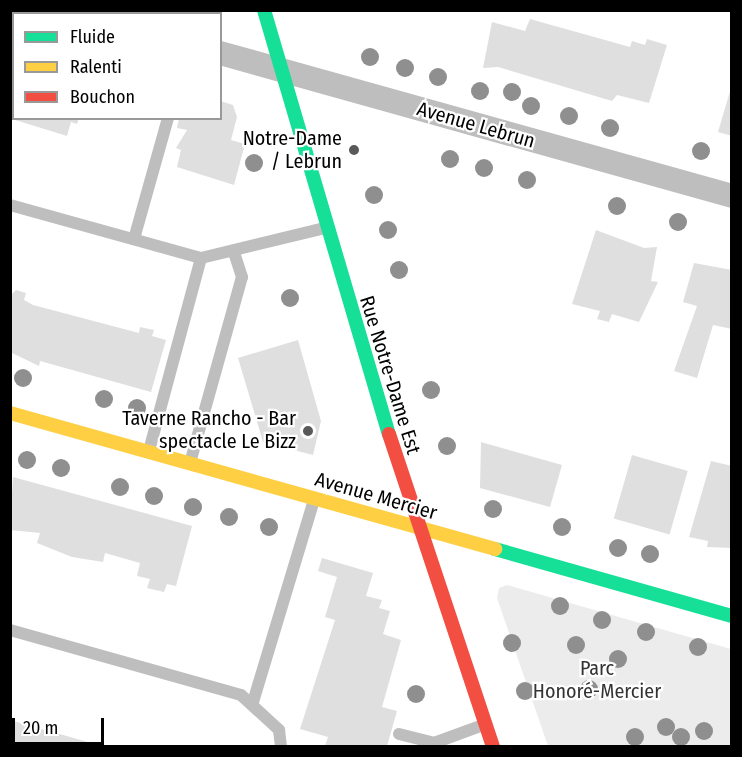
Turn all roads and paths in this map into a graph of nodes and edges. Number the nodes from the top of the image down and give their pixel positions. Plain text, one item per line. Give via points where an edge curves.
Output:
1 (264, 10) edge
2 (222, 54) edge
3 (280, 70) junction
4 (167, 120) edge
5 (732, 196) edge
6 (10, 205) edge
7 (325, 228) junction
8 (134, 239) junction
9 (233, 250) junction
10 (201, 258) junction
11 (10, 413) edge
12 (149, 452) junction
13 (190, 464) junction
14 (315, 499) junction
15 (419, 529) junction
16 (732, 616) edge
17 (10, 630) edge
18 (253, 702) junction
19 (485, 725) junction
20 (399, 734) dead end
21 (282, 747) edge
22 (493, 747) edge

1 - 3 main road, Rue Notre-Dame Est
2 - 3 street, Avenue Lebrun
3 - 5 street, Avenue Lebrun
3 - 7 main road, Rue Notre-Dame Est
4 - 8 lane
6 - 8 lane
7 - 9 lane
7 - 15 main road, Rue Notre-Dame Est
8 - 10 lane
9 - 10 lane
9 - 13 lane via 242,277
10 - 12 lane
11 - 12 main road, Avenue Mercier
12 - 13 main road, Avenue Mercier
13 - 14 main road, Avenue Mercier
14 - 15 main road, Avenue Mercier
14 - 18 lane
15 - 16 main road, Avenue Mercier
15 - 19 main road, Rue Notre-Dame Est
17 - 18 lane
18 - 21 lane via 279,730
19 - 20 lane via 434,743
19 - 22 main road, Rue Notre-Dame Est

